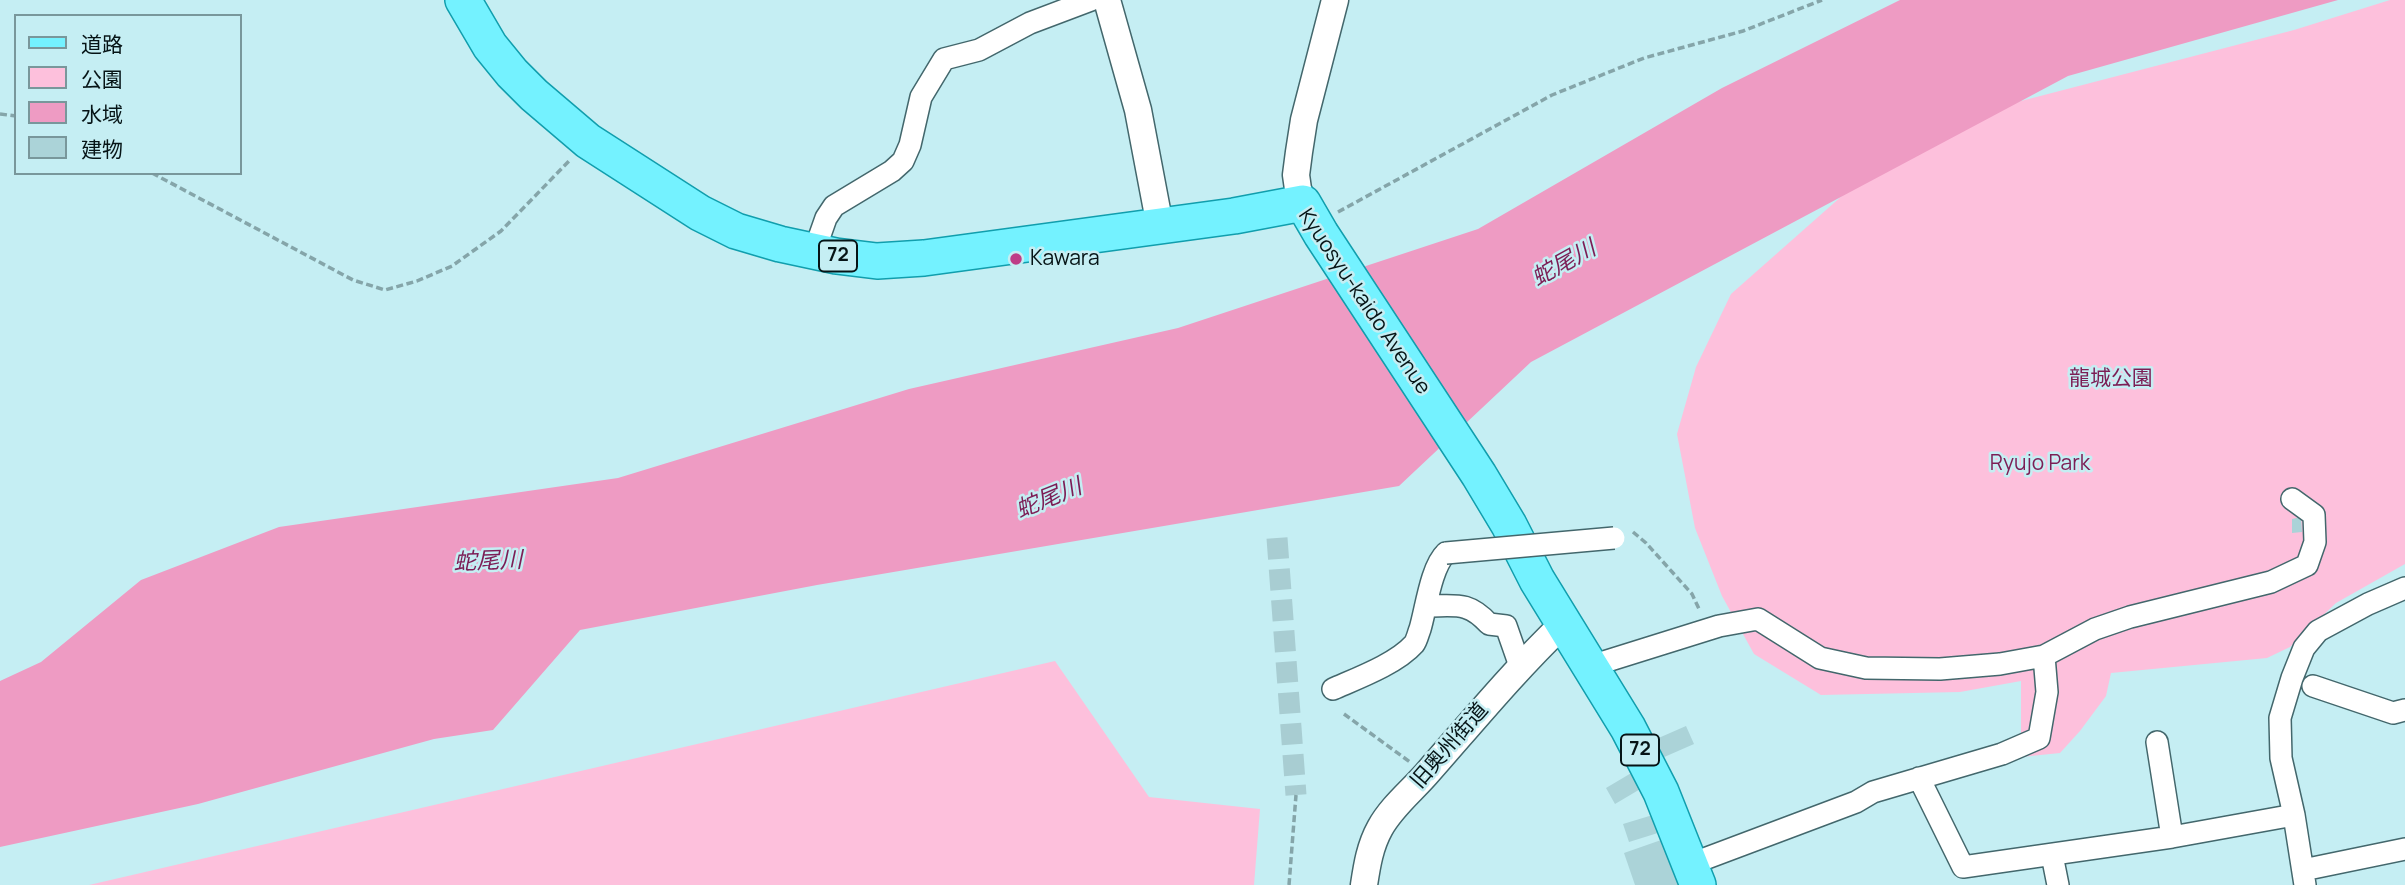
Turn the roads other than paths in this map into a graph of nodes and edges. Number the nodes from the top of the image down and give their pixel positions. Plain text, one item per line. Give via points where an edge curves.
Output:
1 (463, 0) edge
2 (1091, 0) edge
3 (1107, 0) edge
4 (1335, 0) edge
5 (1313, 221) junction
6 (1160, 226) junction
7 (814, 252) junction
8 (2292, 499) dead end
9 (1614, 538) road end
10 (2405, 587) edge
11 (1427, 606) junction
12 (1563, 624) junction
13 (2044, 656) junction
14 (1520, 666) junction
15 (1591, 666) junction
16 (2314, 686) dead end
17 (1334, 689) dead end
18 (2405, 710) edge
19 (2157, 741) dead end
20 (1919, 778) junction
21 (2294, 815) junction
22 (2172, 837) junction
23 (2405, 849) edge
24 (2052, 855) junction
25 (1695, 874) edge
26 (2304, 877) edge
27 (1364, 885) edge
28 (2058, 885) edge

1 - 7 main road, Kyuosyu-kaido Avenue / 72 via 512,73 588,141 699,213 736,231
2 - 7 street via 1030,23 979,50 944,60 921,97 903,161 834,206
3 - 6 street via 1138,110
4 - 5 street via 1307,108 1296,175
5 - 6 main road, Kyuosyu-kaido Avenue / 72
5 - 12 main road, Kyuosyu-kaido Avenue / 72 via 1479,475
6 - 7 main road, Kyuosyu-kaido Avenue / 72 via 923,258 877,261
8 - 13 street via 2314,515 2315,542 2307,565 2271,582 2095,629
9 - 11 street, bridge via 1446,553 1438,563
10 - 21 street via 2318,631 2304,648 2280,718 2281,758
11 - 14 street via 1476,610 1489,624 1506,626
11 - 17 street via 1416,643
12 - 14 street, 旧奥州街道
12 - 15 main road, Kyuosyu-kaido Avenue / 72
13 - 15 street via 1940,669 1866,668 1820,658 1758,619 1719,626
13 - 20 street via 2047,692 2039,737 2002,754
14 - 27 street, 旧奥州街道 via 1380,828
15 - 25 main road, Kyuosyu-kaido Avenue / 72 via 1661,792
16 - 18 street via 2393,713
19 - 22 street
20 - 24 street via 1962,867
20 - 25 street via 1873,792
21 - 22 street
21 - 26 street
22 - 24 street
23 - 26 street
24 - 28 street

